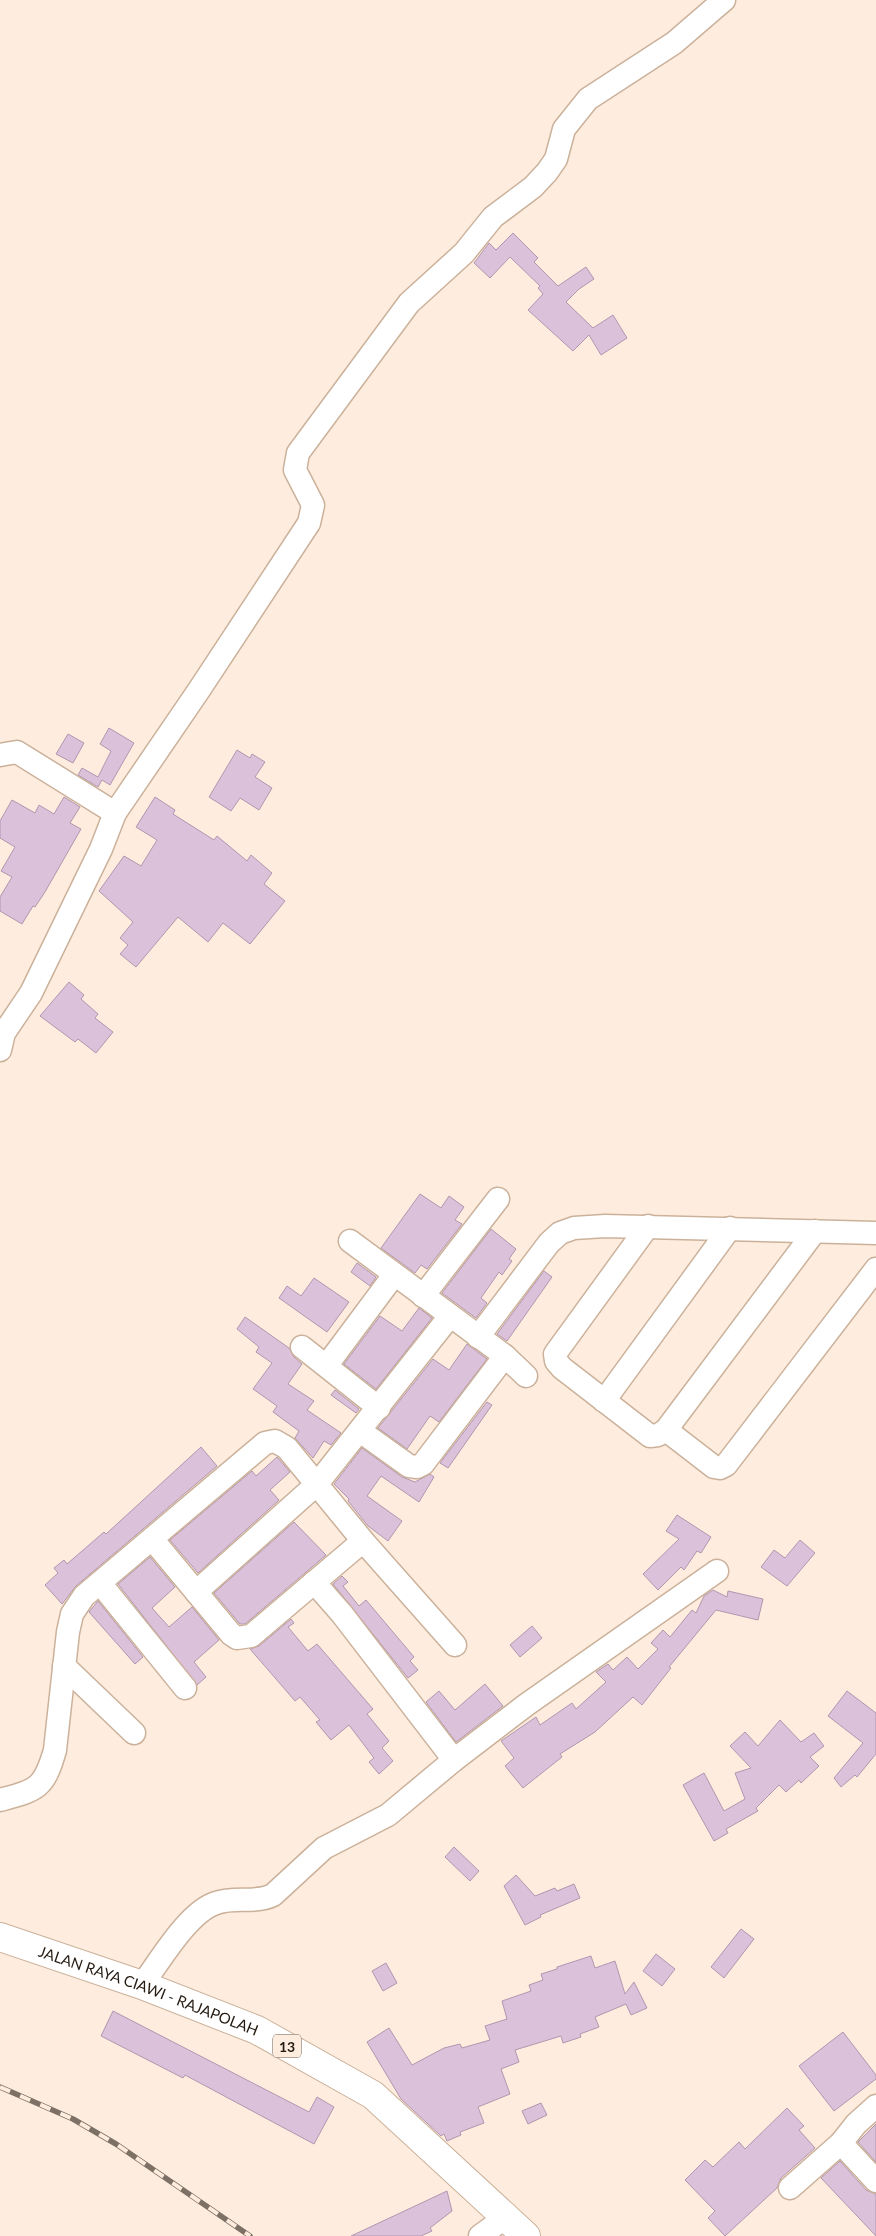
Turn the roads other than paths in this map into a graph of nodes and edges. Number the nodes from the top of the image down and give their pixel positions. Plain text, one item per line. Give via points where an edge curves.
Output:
1 (724, 0) edge
2 (0, 755) edge
3 (115, 813) junction
4 (0, 1050) edge
5 (498, 1199) dead end
6 (648, 1226) junction
7 (730, 1228) junction
8 (816, 1231) junction
9 (876, 1233) edge
10 (350, 1241) dead end
11 (876, 1269) edge
12 (394, 1275) junction
13 (423, 1296) junction
14 (450, 1316) junction
15 (478, 1337) junction
16 (302, 1347) dead end
17 (505, 1356) junction
18 (327, 1365) junction
19 (526, 1376) dead end
20 (604, 1401) junction
21 (378, 1408) junction
22 (666, 1430) junction
23 (360, 1431) junction
24 (317, 1484) junction
25 (153, 1540) junction
26 (364, 1541) junction
27 (717, 1571) dead end
28 (314, 1582) junction
29 (100, 1583) junction
30 (196, 1592) junction
31 (455, 1645) dead end
32 (64, 1666) junction
33 (185, 1688) dead end
34 (134, 1733) dead end
35 (454, 1760) junction
36 (0, 1800) edge
37 (0, 1938) edge
38 (142, 1984) junction
39 (876, 2106) edge
40 (841, 2144) junction
41 (876, 2181) edge
42 (790, 2188) dead end
43 (506, 2217) junction
44 (480, 2236) edge
45 (526, 2236) edge

1 - 3 street via 674,43 588,99 564,129 556,159 547,172 533,187 493,217 459,258 409,304 298,453 295,470 313,505 309,523
2 - 3 street via 17,752
3 - 4 street via 101,849 31,993 4,1034
5 - 13 street
6 - 7 street
6 - 15 street via 591,1226 560,1233
6 - 20 street via 555,1354 562,1368
7 - 8 street
7 - 20 street
8 - 9 street
8 - 22 street
10 - 12 street
11 - 22 street via 726,1465 714,1467
12 - 13 street
12 - 18 street
13 - 14 street
14 - 15 street
14 - 21 street
15 - 17 street
16 - 18 street
17 - 19 street
17 - 23 street via 423,1464 409,1466
18 - 21 street
20 - 22 street via 650,1436
21 - 23 street
23 - 24 street
24 - 25 street via 287,1448 275,1441 265,1443
24 - 26 street
24 - 30 street
25 - 29 street
25 - 30 street
26 - 28 street
26 - 31 street
27 - 35 street via 526,1704
28 - 30 street via 251,1636 244,1638 231,1634
28 - 35 street
29 - 32 street via 84,1596 72,1614
29 - 33 street
32 - 34 street
32 - 36 street via 54,1750 46,1776 38,1788 27,1794
35 - 38 street via 388,1815 324,1848 273,1895 262,1900 218,1902 205,1908 192,1919
37 - 38 highway, JALAN RAYA CIAWI - RAJAPOLAH / 13
38 - 43 highway, JALAN RAYA CIAWI - RAJAPOLAH / 13 via 257,2030 373,2095
39 - 40 street via 856,2124
40 - 41 street
40 - 42 street
43 - 44 street
43 - 45 highway, JALAN RAYA CIAWI - RAJAPOLAH / 13

